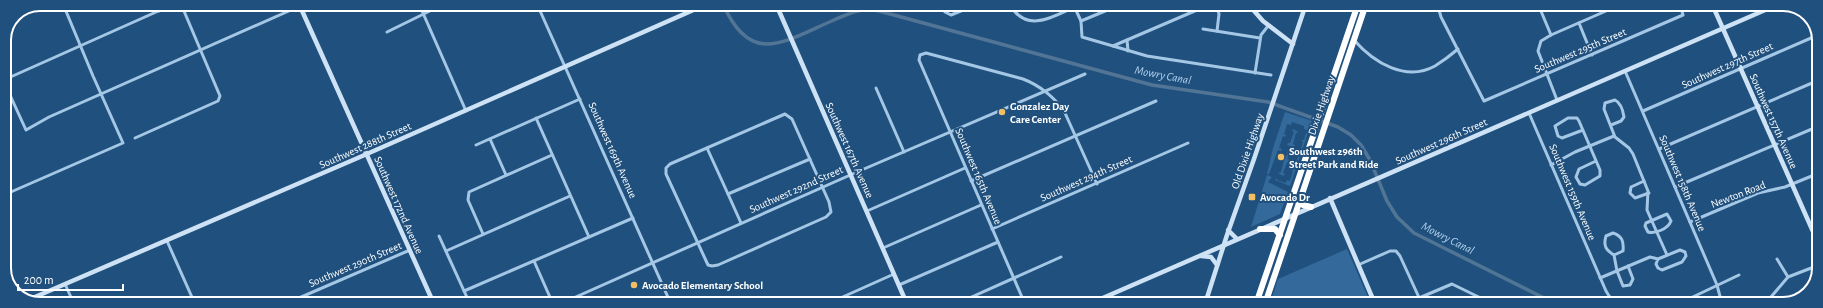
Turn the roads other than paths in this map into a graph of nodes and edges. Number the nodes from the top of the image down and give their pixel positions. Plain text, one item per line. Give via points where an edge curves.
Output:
1 (66, 11) edge
2 (159, 11) edge
3 (183, 11) edge
4 (287, 11) edge
5 (303, 11) edge
6 (422, 11) edge
7 (429, 11) edge
8 (540, 11) edge
9 (692, 11) edge
10 (779, 11) edge
11 (944, 11) edge
12 (962, 11) edge
13 (1016, 11) edge
14 (1063, 11) edge
15 (1076, 11) edge
16 (1105, 11) edge
17 (1194, 11) edge
18 (1218, 11) edge
19 (1254, 11) edge
20 (1304, 11) edge
21 (1355, 11) edge
22 (1360, 11) edge
23 (1364, 11) edge
24 (1439, 11) edge
25 (1541, 11) edge
26 (1606, 11) edge
27 (1682, 11) edge
28 (1715, 11) edge
29 (1763, 11) edge
30 (423, 14) junction
31 (1081, 21) junction
32 (1579, 23) junction
33 (1268, 26) junction
34 (1203, 29) dead end
35 (1723, 29) junction
36 (1217, 31) junction
37 (387, 32) dead end
38 (1551, 35) junction
39 (1346, 37) junction
40 (1260, 38) junction
41 (1812, 38) edge
42 (1127, 40) junction
43 (1354, 40) junction
44 (1293, 44) junction
45 (81, 45) junction
46 (1113, 46) junction
47 (1458, 49) junction
48 (200, 51) junction
49 (1128, 51) junction
50 (1592, 55) junction
51 (565, 67) junction
52 (1741, 69) junction
53 (1625, 71) junction
54 (1255, 73) junction
55 (1085, 74) dead end
56 (1548, 74) junction
57 (1271, 75) dead end
58 (11, 77) edge
59 (1812, 83) edge
60 (876, 88) dead end
61 (1337, 88) junction
62 (1044, 91) junction
63 (101, 95) junction
64 (11, 97) edge
65 (580, 99) junction
66 (1156, 100) dead end
67 (1557, 100) junction
68 (1758, 107) junction
69 (466, 110) junction
70 (1529, 112) junction
71 (1643, 112) junction
72 (536, 118) junction
73 (1610, 125) junction
74 (1812, 129) edge
75 (1583, 130) junction
76 (950, 131) junction
77 (1075, 136) junction
78 (1614, 136) junction
79 (135, 138) dead end
80 (490, 139) junction
81 (1188, 143) dead end
82 (476, 145) dead end
83 (1775, 145) junction
84 (1590, 146) junction
85 (707, 148) junction
86 (1309, 148) junction
87 (1660, 149) junction
88 (904, 152) junction
89 (366, 154) junction
90 (552, 155) junction
91 (810, 159) junction
92 (1596, 161) junction
93 (1551, 165) junction
94 (965, 168) junction
95 (506, 175) junction
96 (851, 175) junction
97 (1812, 175) edge
98 (971, 181) junction
99 (1644, 181) junction
100 (1097, 184) junction
101 (1792, 184) junction
102 (822, 187) junction
103 (1675, 187) junction
104 (11, 192) edge
105 (1649, 193) junction
106 (728, 194) junction
107 (570, 196) junction
108 (1300, 198) junction
109 (1330, 198) junction
110 (981, 205) junction
111 (1311, 207) junction
112 (867, 211) junction
113 (1295, 215) junction
114 (633, 218) junction
115 (1285, 219) junction
116 (1652, 220) junction
117 (1690, 222) junction
118 (740, 223) junction
119 (1810, 224) joint
120 (1260, 229) junction
121 (1812, 229) edge
122 (992, 230) junction
123 (1228, 230) junction
124 (1657, 232) junction
125 (483, 234) junction
126 (1280, 235) junction
127 (439, 236) dead end
128 (589, 237) junction
129 (1237, 238) junction
130 (167, 240) junction
131 (696, 242) junction
132 (998, 242) junction
133 (1224, 244) junction
134 (883, 248) junction
135 (410, 250) junction
136 (446, 251) junction
137 (1614, 255) junction
138 (1667, 255) junction
139 (1061, 257) dead end
140 (1197, 257) junction
141 (1658, 259) junction
142 (1777, 259) dead end
143 (534, 261) junction
144 (653, 262) junction
145 (1217, 265) junction
146 (1358, 265) junction
147 (1628, 266) junction
148 (1812, 268) edge
149 (1617, 271) junction
150 (894, 274) junction
151 (1739, 275) dead end
152 (1788, 277) junction
153 (1014, 278) junction
154 (1600, 278) junction
155 (65, 284) junction
156 (899, 285) junction
157 (1263, 285) junction
158 (1717, 285) junction
159 (1270, 288) junction
160 (464, 292) junction
161 (1109, 295) joint
162 (35, 297) edge
163 (71, 297) edge
164 (192, 297) edge
165 (301, 297) edge
166 (431, 297) edge
167 (466, 297) edge
168 (550, 297) edge
169 (576, 297) edge
170 (669, 297) edge
171 (843, 297) edge
172 (905, 297) edge
173 (972, 297) edge
174 (1022, 297) edge
175 (1105, 297) edge
176 (1208, 297) edge
177 (1259, 297) edge
178 (1263, 297) edge
179 (1267, 297) edge
180 (1372, 297) edge
181 (1419, 297) edge
182 (1421, 297) edge
183 (1479, 297) edge
184 (1610, 297) edge
185 (1692, 297) edge
186 (1720, 297) edge
187 (1771, 297) edge

1 - 45 street
2 - 45 street
3 - 48 street
4 - 48 street
5 - 89 street, Southwest 172nd Avenue
6 - 30 street
7 - 30 street
8 - 51 street, Southwest 169th Avenue
9 - 51 street, Southwest 288th Street
10 - 96 street, Southwest 167th Avenue
11 - 12 street via 949,15
13 - 14 street via 1020,16 1034,21 1044,20
15 - 31 street
16 - 31 street
17 - 42 street
18 - 36 street
19 - 33 street
20 - 44 street, Old Dixie Highway
21 - 39 highway, Dixie Highway
22 - 43 highway via 1352,35
23 - 43 highway, Dixie Highway
24 - 47 street
25 - 38 street
26 - 32 street
27 - 50 street, Southwest 295th Street via 1683,15
28 - 35 street, Southwest 157th Avenue
29 - 35 street, Southwest 296th Street
30 - 37 street
30 - 69 street
31 - 46 street via 1084,38
32 - 38 street
32 - 50 street
33 - 40 street
33 - 44 street
34 - 36 street
35 - 52 street, Southwest 157th Avenue
35 - 53 street, Southwest 296th Street
36 - 40 street
38 - 56 street via 1541,41 1538,51
39 - 61 highway via 1348,45 1337,76
39 - 86 highway, Dixie Highway
40 - 54 street
41 - 52 street, Southwest 297th Street
42 - 46 street
42 - 49 street
43 - 47 street via 1379,61 1395,70 1406,72 1434,66
43 - 61 highway, Dixie Highway
44 - 123 street, Old Dixie Highway
45 - 58 street
45 - 63 street
46 - 49 street
47 - 56 street, Southwest 295th Street via 1484,101
48 - 63 street
48 - 79 street via 220,96 218,102
49 - 54 street
50 - 56 street, Southwest 295th Street
51 - 65 street, Southwest 169th Avenue
51 - 69 street, Southwest 288th Street
52 - 68 street, Southwest 157th Avenue
52 - 71 street, Southwest 297th Street
53 - 67 street, Southwest 296th Street
53 - 71 street, Southwest 158th Avenue
54 - 57 street
55 - 62 street, Southwest 292nd Street
56 - 67 street
59 - 68 street
60 - 88 street
61 - 108 highway, Dixie Highway
62 - 76 street, Southwest 292nd Street
62 - 76 street, Southwest 165th Avenue via 1023,79 926,53 920,55 919,60
62 - 77 street via 1064,110
63 - 64 street via 49,117 26,130
63 - 104 street via 123,143
65 - 72 street
65 - 114 street, Southwest 169th Avenue
66 - 77 street
67 - 70 street, Southwest 296th Street
68 - 83 street, Southwest 157th Avenue
68 - 87 street
69 - 89 street, Southwest 288th Street
70 - 93 street, Southwest 159th Avenue
70 - 109 street, Southwest 296th Street
71 - 87 street, Southwest 158th Avenue
72 - 80 street
72 - 90 street
73 - 73 street via 1604,108 1606,103 1615,100 1621,106 1624,117
73 - 78 street
74 - 83 street
75 - 75 street via 1562,138 1558,136 1555,126 1574,117
75 - 84 street
76 - 88 street, Southwest 292nd Street
76 - 94 street, Southwest 165th Avenue
77 - 98 street
77 - 100 street
78 - 84 street
78 - 99 street via 1631,150
80 - 82 street
80 - 95 street
81 - 100 street, Southwest 294th Street
83 - 101 street, Southwest 157th Avenue
83 - 103 street
84 - 92 street
84 - 93 street
85 - 91 street via 785,114 792,119
85 - 106 street
85 - 131 street via 670,164 666,171
86 - 113 highway via 1309,158 1293,206
86 - 115 highway, Dixie Highway
87 - 103 street, Southwest 158th Avenue
88 - 96 street, Southwest 292nd Street
89 - 130 street, Southwest 288th Street
89 - 135 street, Southwest 172nd Avenue
90 - 95 street
90 - 107 street
91 - 102 street
91 - 106 street
92 - 92 street via 1600,176 1580,184 1576,177 1578,169
93 - 154 street, Southwest 159th Avenue
94 - 98 street, Southwest 165th Avenue
94 - 112 street
95 - 125 street via 468,194 468,200
96 - 102 street, Southwest 292nd Street
96 - 112 street, Southwest 167th Avenue
97 - 101 street, Newton Road
98 - 110 street, Southwest 165th Avenue
99 - 105 street
99 - 105 street via 1631,187 1630,193 1637,198
100 - 122 street, Southwest 294th Street
101 - 117 street, Newton Road via 1758,194
101 - 119 street, Southwest 157th Avenue
102 - 118 street, Southwest 292nd Street
102 - 131 street via 831,206 829,215 715,266 708,265
103 - 117 street, Southwest 158th Avenue
105 - 116 street via 1647,208
106 - 118 street
107 - 125 street
107 - 128 street
108 - 111 highway via 1303,205
108 - 113 highway, Dixie Highway
109 - 111 street, Southwest 296th Street
109 - 146 street
110 - 122 street, Southwest 165th Avenue
110 - 134 street
111 - 113 street, Southwest 296th Street
112 - 134 street, Southwest 167th Avenue
113 - 115 street, Southwest 296th Street
113 - 159 highway, Dixie Highway
114 - 128 street
114 - 144 street, Southwest 169th Avenue
115 - 120 street, Southwest 296th Street
115 - 126 highway, Dixie Highway
115 - 159 highway via 1286,229 1271,276
116 - 124 street
116 - 124 street via 1646,223 1645,229 1650,233
116 - 124 street via 1665,214 1671,219 1668,227
117 - 158 street, Southwest 158th Avenue
118 - 131 street, Southwest 292nd Street
119 - 121 street, Southwest 157th Avenue
120 - 126 highway via 1275,229
120 - 129 street, Southwest 296th Street
122 - 132 street, Southwest 165th Avenue
123 - 129 street
123 - 133 street, Old Dixie Highway
124 - 138 street
125 - 136 street
126 - 157 highway, Dixie Highway
127 - 136 street
128 - 143 street
129 - 133 street, Southwest 296th Street
130 - 155 street, Southwest 288th Street
130 - 164 street
131 - 144 street, Southwest 292nd Street
132 - 153 street, Southwest 165th Avenue
132 - 156 street
133 - 140 street, Southwest 296th Street
133 - 145 street, Old Dixie Highway
134 - 150 street, Southwest 167th Avenue
135 - 165 street, Southwest 290th Street
135 - 166 street, Southwest 172nd Avenue
136 - 160 street
137 - 137 street via 1623,251 1624,245 1618,234 1612,233 1606,236 1604,242 1605,248
137 - 149 street
138 - 141 street
138 - 141 street via 1680,250 1685,252 1686,256 1682,262 1662,270 1656,264
139 - 153 street
140 - 145 street via 1211,257
140 - 161 street, Southwest 296th Street
141 - 147 street via 1650,257
142 - 152 street
143 - 160 street
143 - 168 street
144 - 169 street, Southwest 292nd Street
144 - 170 street, Southwest 169th Avenue
145 - 176 street, Old Dixie Highway
146 - 180 street
146 - 181 street via 1390,251 1396,251
147 - 149 street
147 - 149 street via 1633,279 1627,286 1623,286
148 - 152 street
149 - 154 street
150 - 156 street, Southwest 167th Avenue
150 - 171 street
151 - 158 street
152 - 187 street
153 - 173 street
153 - 174 street, Southwest 165th Avenue
154 - 184 street, Southwest 159th Avenue
155 - 162 street, Southwest 288th Street
155 - 163 street
156 - 172 street, Southwest 167th Avenue
157 - 177 highway, Dixie Highway
157 - 178 highway
158 - 185 street
158 - 186 street, Southwest 158th Avenue
159 - 179 highway, Dixie Highway
160 - 167 street
161 - 175 street, Southwest 296th Street
182 - 183 street via 1452,284

